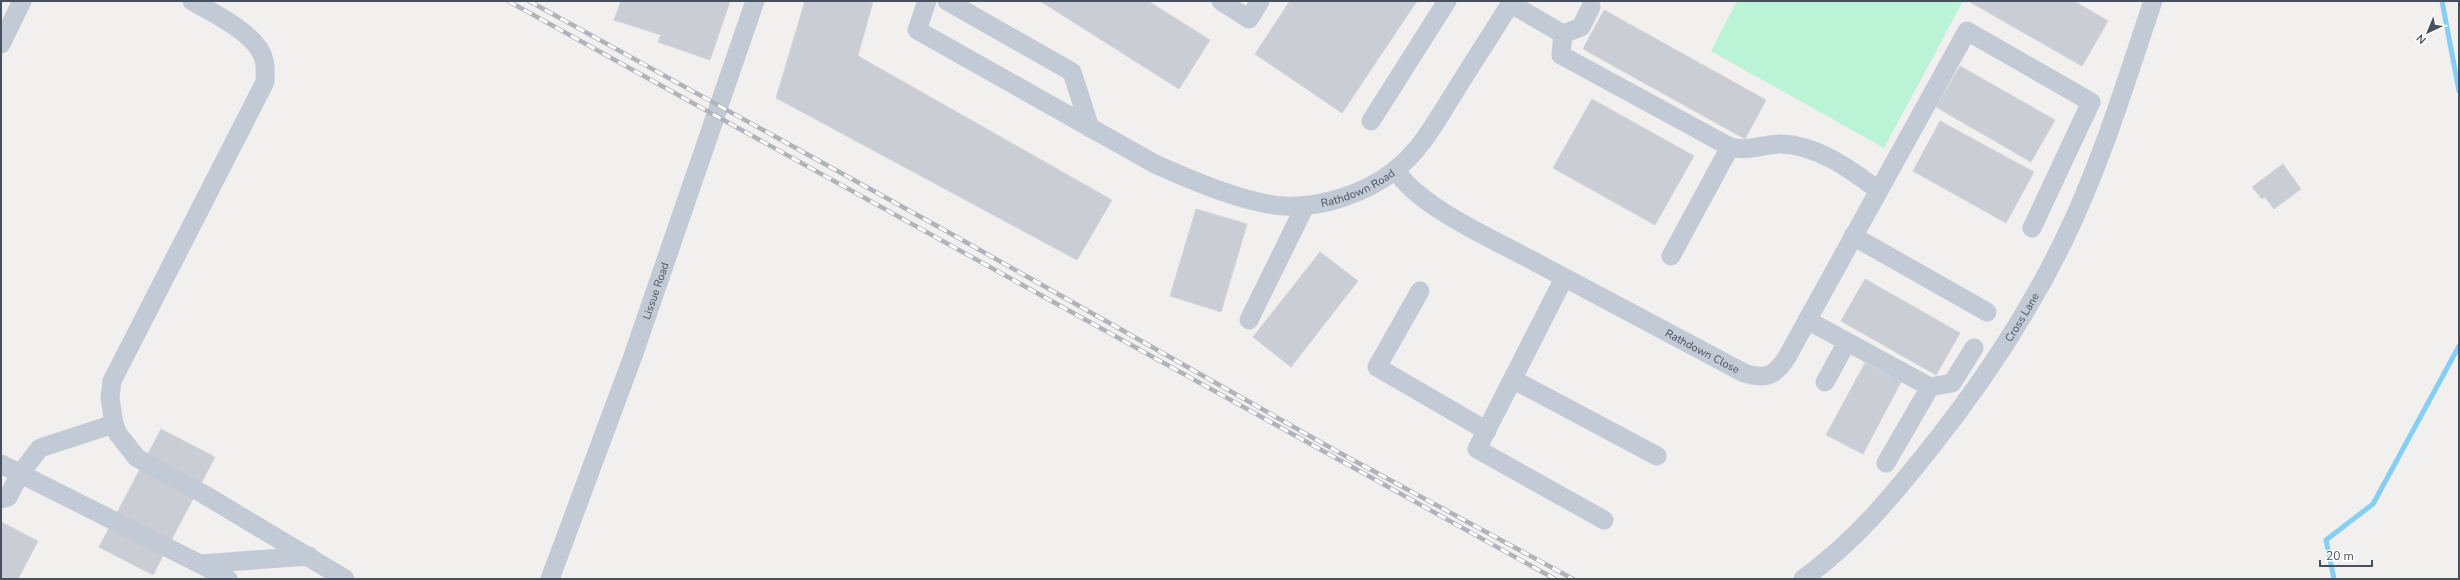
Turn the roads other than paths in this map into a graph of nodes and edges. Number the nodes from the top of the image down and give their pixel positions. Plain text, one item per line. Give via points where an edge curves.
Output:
1 (22, 1) edge
2 (192, 1) edge
3 (756, 1) edge
4 (927, 1) edge
5 (947, 1) edge
6 (1221, 1) edge
7 (1260, 1) edge
8 (1447, 1) edge
9 (2153, 1) edge
10 (1512, 2) edge
11 (1591, 7) dead end
12 (1563, 34) junction
13 (1, 44) edge
14 (1371, 121) dead end
15 (1090, 128) junction
16 (1730, 147) junction
17 (1396, 170) junction
18 (1878, 190) junction
19 (1305, 206) junction
20 (2032, 228) dead end
21 (1853, 236) junction
22 (1671, 256) dead end
23 (1564, 278) junction
24 (1420, 291) dead end
25 (1987, 312) dead end
26 (1249, 320) dead end
27 (1807, 320) junction
28 (1847, 342) junction
29 (1974, 348) dead end
30 (1514, 380) junction
31 (1825, 382) dead end
32 (1930, 387) junction
33 (114, 424) junction
34 (1487, 431) junction
35 (1657, 456) dead end
36 (1, 464) edge
37 (1886, 464) dead end
38 (20, 474) junction
39 (1, 499) edge
40 (1604, 520) dead end
41 (309, 556) junction
42 (200, 564) junction
43 (228, 579) edge
44 (345, 579) edge
45 (550, 579) edge
46 (1803, 579) edge

1 - 13 street
2 - 33 street via 231,22 252,41 264,60 265,82 112,381 110,398
3 - 45 street, Lissue Road via 633,356
4 - 15 street, Rathdown Road via 917,30
5 - 15 street via 1072,72
6 - 7 street via 1249,19
8 - 14 street
9 - 46 street, Cross Lane via 2084,196 2049,269 2014,331 1953,420 1882,508 1846,546
10 - 12 street
10 - 17 street, Rathdown Road via 1428,134
11 - 12 street via 1581,27
12 - 16 street via 1561,55
15 - 19 street, Rathdown Road via 1185,177 1267,204
16 - 18 street via 1749,149 1781,144 1805,148 1856,174
16 - 22 street
17 - 19 street, Rathdown Road via 1337,199
17 - 23 street, Rathdown Close via 1401,179 1433,205
18 - 20 street, Rathdown Close via 1967,31 2091,102
18 - 21 street, Rathdown Close
19 - 26 street
21 - 25 street
21 - 27 street, Rathdown Close
23 - 27 street, Rathdown Close via 1758,378 1770,375 1780,368
23 - 30 street
24 - 34 street via 1377,367
27 - 28 street
28 - 31 street
28 - 32 street
29 - 32 street via 1952,383
30 - 34 street
30 - 35 street
32 - 37 street
33 - 38 street via 40,448
33 - 41 street via 118,434 137,458
34 - 40 street via 1477,449
36 - 38 street
38 - 39 street via 8,497
38 - 42 street
41 - 42 street
41 - 44 street
42 - 43 street

